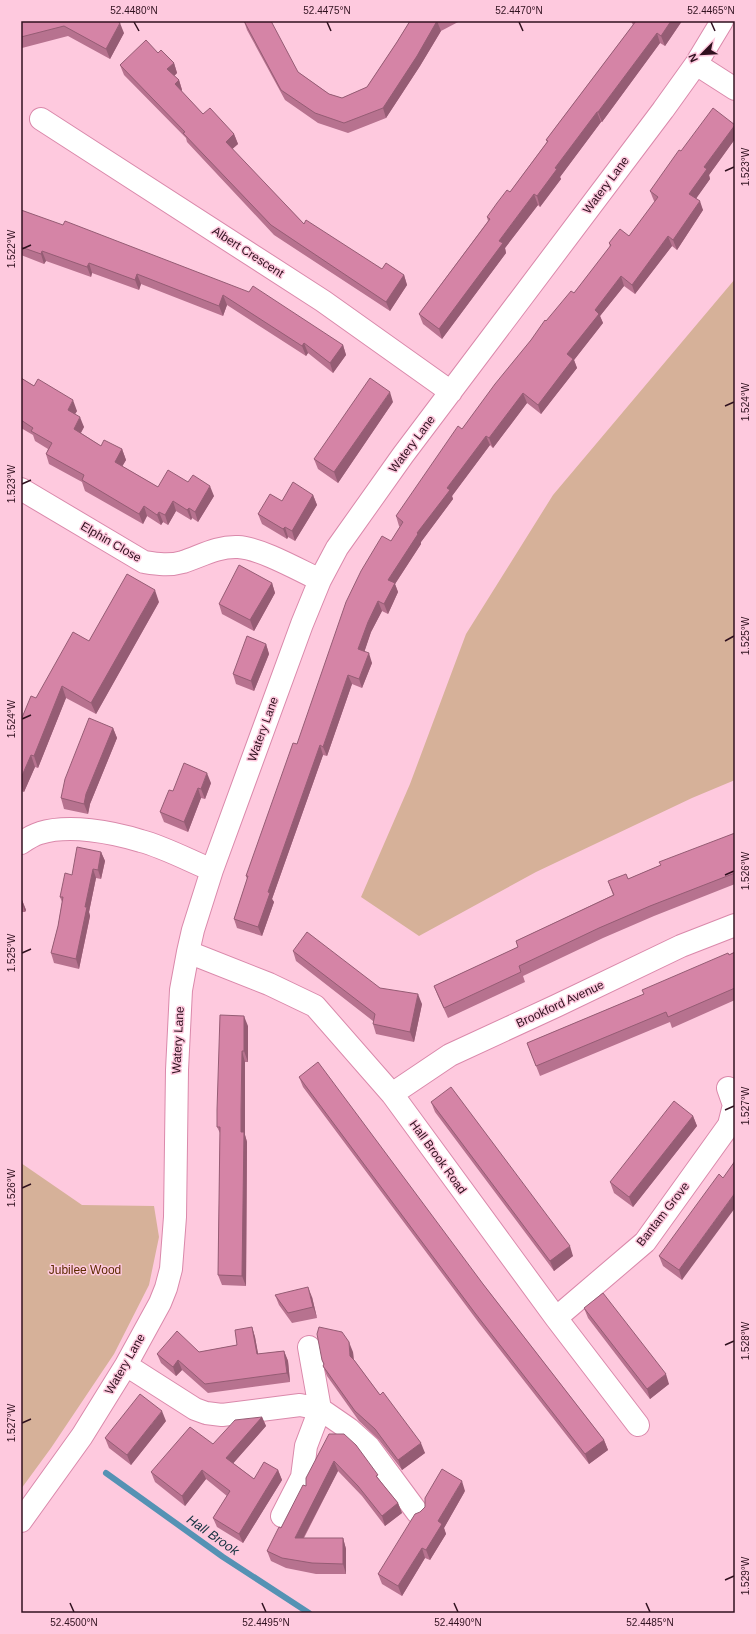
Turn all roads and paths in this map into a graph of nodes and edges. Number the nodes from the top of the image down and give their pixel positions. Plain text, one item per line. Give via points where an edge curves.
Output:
1 (722, 21) edge
2 (696, 64) junction
3 (735, 89) edge
4 (41, 119) dead end
5 (451, 392) junction
6 (21, 489) edge
7 (320, 580) junction
8 (21, 843) edge
9 (212, 870) junction
10 (735, 925) edge
11 (188, 952) junction
12 (728, 1088) dead end
13 (392, 1094) junction
14 (556, 1318) junction
15 (309, 1347) dead end
16 (126, 1365) junction
17 (320, 1409) junction
18 (638, 1425) dead end
19 (418, 1512) edge
20 (282, 1516) dead end
21 (21, 1521) edge

1 - 2 street, Watery Lane
2 - 3 street
2 - 5 street, Watery Lane
4 - 5 street, Albert Crescent via 345,315
5 - 7 street, Watery Lane via 342,542
6 - 7 street, Elphin Close via 144,562 163,565 182,562 221,548 238,547 254,550
7 - 9 street, Watery Lane
8 - 9 street via 38,833 53,830 99,832 141,841
9 - 11 street, Watery Lane via 192,930
10 - 13 street, Brookford Avenue via 682,946 450,1055
11 - 13 street, Hall Brook Road via 269,984 315,1006
11 - 16 street, Watery Lane via 181,990 179,1022 175,1216 171,1269 160,1303
12 - 14 street, Bantam Grove via 734,1105 729,1125 645,1242
13 - 14 street, Hall Brook Road
14 - 18 street, Hall Brook Road
15 - 17 street
16 - 17 street via 195,1409 206,1413 222,1415 300,1405
16 - 21 street, Watery Lane via 82,1436
17 - 19 street via 368,1447
17 - 20 street via 306,1446 302,1477

